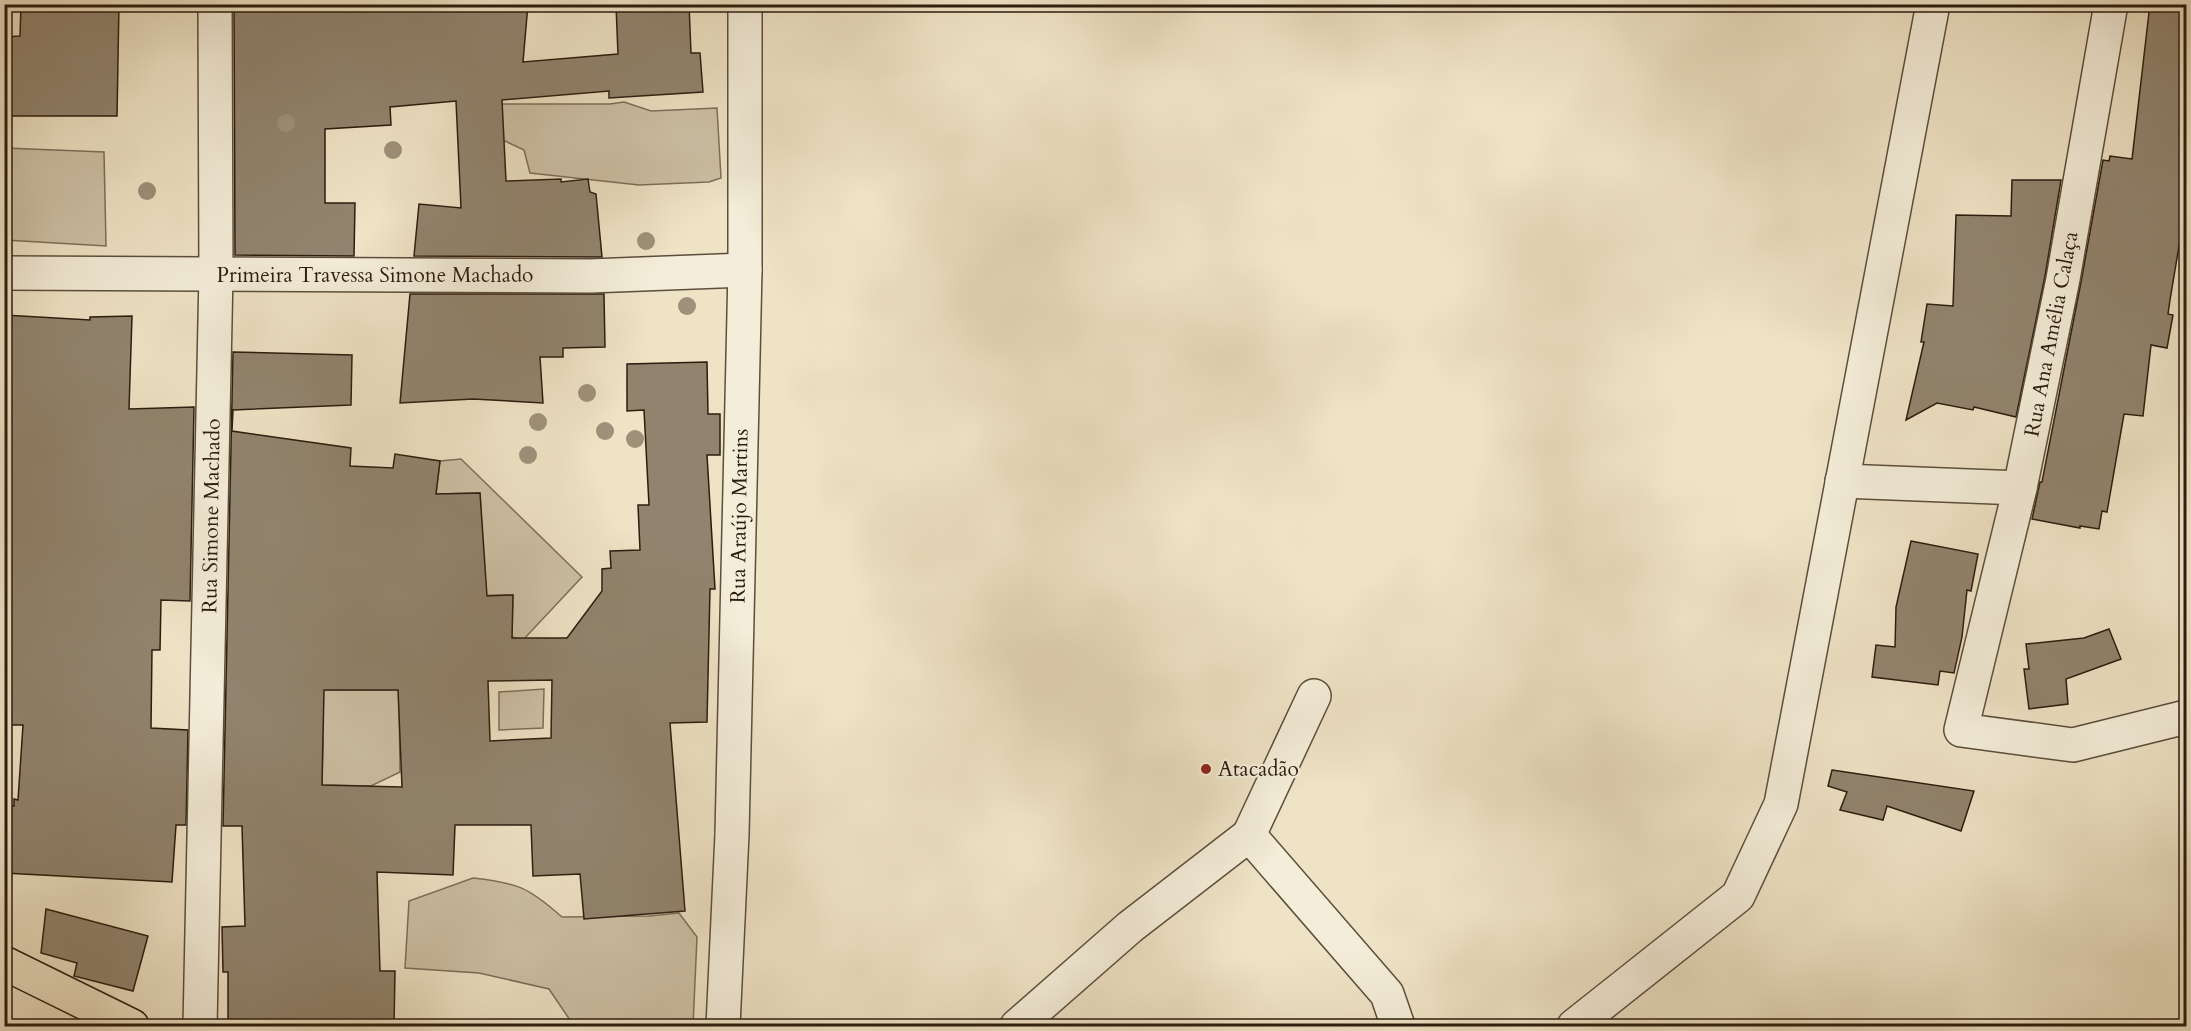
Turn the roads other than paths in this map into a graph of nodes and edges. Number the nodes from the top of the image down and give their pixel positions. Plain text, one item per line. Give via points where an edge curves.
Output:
1 (215, 4) edge
2 (745, 4) edge
3 (1933, 4) edge
4 (2111, 4) edge
5 (745, 270) junction
6 (4, 273) edge
7 (216, 274) junction
8 (1842, 481) junction
9 (2020, 488) junction
10 (1314, 696) dead end
11 (2187, 717) edge
12 (1250, 835) junction
13 (4, 963) edge
14 (132, 1026) edge
15 (200, 1026) edge
16 (723, 1026) edge
17 (1017, 1026) edge
18 (1398, 1026) edge
19 (1574, 1026) edge

1 - 7 street, Rua Simone Machado
2 - 5 street, Rua Araújo Martins
3 - 8 street
4 - 9 street, Rua Ana Amélia Calaça via 2063,279
5 - 7 street, Primeira Travessa Simone Machado via 590,276
5 - 16 street, Rua Araújo Martins via 732,834
6 - 7 street, Primeira Travessa Simone Machado
7 - 15 street, Rua Simone Machado
8 - 9 street
8 - 19 street via 1781,804 1738,896
9 - 11 street, Rua Ana Amélia Calaça via 1961,729 2073,745
10 - 12 street
12 - 17 street via 1130,927
12 - 18 street via 1387,994
13 - 14 main road

